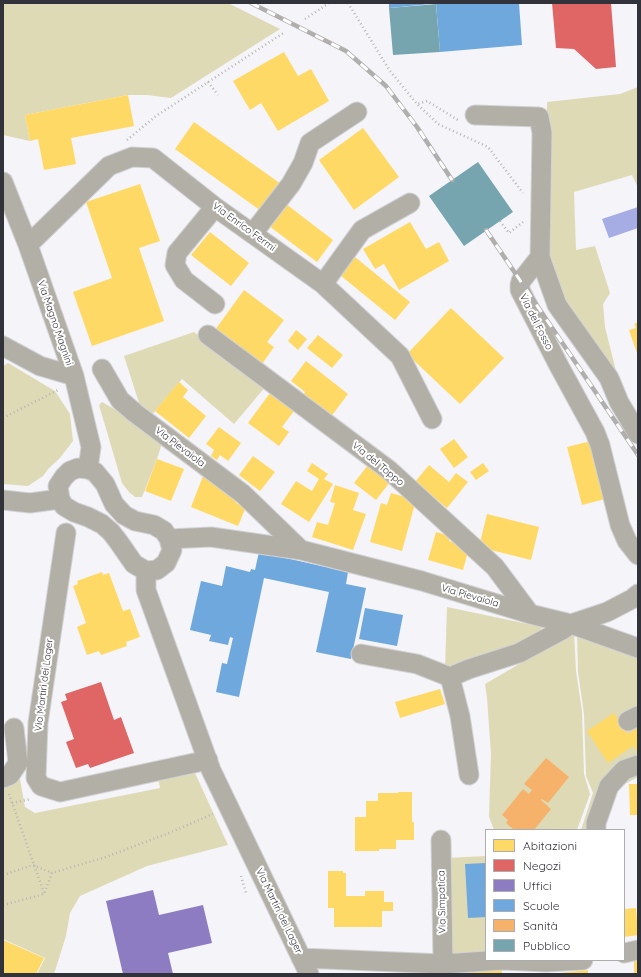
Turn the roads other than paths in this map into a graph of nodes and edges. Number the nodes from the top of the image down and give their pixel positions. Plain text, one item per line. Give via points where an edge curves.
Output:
1 (357, 112) dead end
2 (474, 115) road end
3 (3, 182) edge
4 (410, 203) dead end
5 (215, 206) junction
6 (253, 233) junction
7 (28, 245) junction
8 (540, 257) junction
9 (323, 284) junction
10 (215, 304) dead end
11 (208, 335) dead end
12 (3, 346) edge
13 (102, 369) dead end
14 (74, 376) junction
15 (432, 418) dead end
16 (638, 434) edge
17 (88, 469) junction
18 (60, 499) junction
19 (3, 500) edge
20 (66, 533) dead end
21 (169, 539) junction
22 (301, 550) junction
23 (638, 555) edge
24 (146, 570) junction
25 (638, 594) edge
26 (530, 614) junction
27 (571, 624) junction
28 (638, 648) edge
29 (361, 654) dead end
30 (450, 677) junction
31 (14, 728) dead end
32 (208, 760) junction
33 (638, 765) edge
34 (469, 774) dead end
35 (3, 778) edge
36 (596, 829) edge
37 (441, 840) dead end
38 (638, 950) edge
39 (625, 952) edge
40 (495, 961) edge
41 (524, 961) edge
42 (564, 961) edge
43 (305, 966) edge
44 (438, 969) edge

1 - 6 street via 310,143 303,163 291,184
2 - 8 street via 539,117 542,133
3 - 7 street, Via Magno Magnini
4 - 9 street via 362,230
5 - 6 street, Via Enrico Fermi
5 - 7 street, Via Enrico Fermi via 153,158 132,157 109,166
5 - 10 street via 177,253 175,265 184,280
6 - 9 street, Via Enrico Fermi
7 - 14 street, Via Magno Magnini
8 - 16 street via 557,305 609,378
8 - 23 street, Via del Fosso via 521,281 520,290 596,432 620,525 627,541
9 - 15 street, Via Enrico Fermi via 400,356
11 - 26 street, Via del Toppo via 388,470 495,567
12 - 14 street via 40,366
13 - 22 street, Via Pievaiola via 120,400 243,494
14 - 17 street, Via Magno Magnini via 91,447
17 - 18 street via 78,468 64,477 58,486
17 - 21 street via 95,472 105,484 114,504 124,515 154,525 164,531
18 - 19 street via 30,503
18 - 24 street via 64,506 74,512 102,524 111,532 134,564
20 - 32 street, Via Martiri dei Lager via 38,723 36,778 41,786 60,792
21 - 22 street, Via Pievaiola via 211,537
21 - 24 street via 172,550 166,563 157,570
22 - 26 street, Via Pievaiola via 422,581
24 - 32 street, Via Martiri dei Lager via 146,590
25 - 27 street via 607,612
26 - 27 street, Via Pievaiola
27 - 28 street, Via Pievaiola
27 - 30 street via 519,653
29 - 30 street via 417,664
30 - 34 street via 460,716
31 - 35 street via 18,763 10,775
32 - 43 street, Via Martiri dei Lager
33 - 36 street via 624,770 609,786
37 - 44 street, Via Simpatica
38 - 39 street
40 - 44 street
41 - 42 street
43 - 44 street

